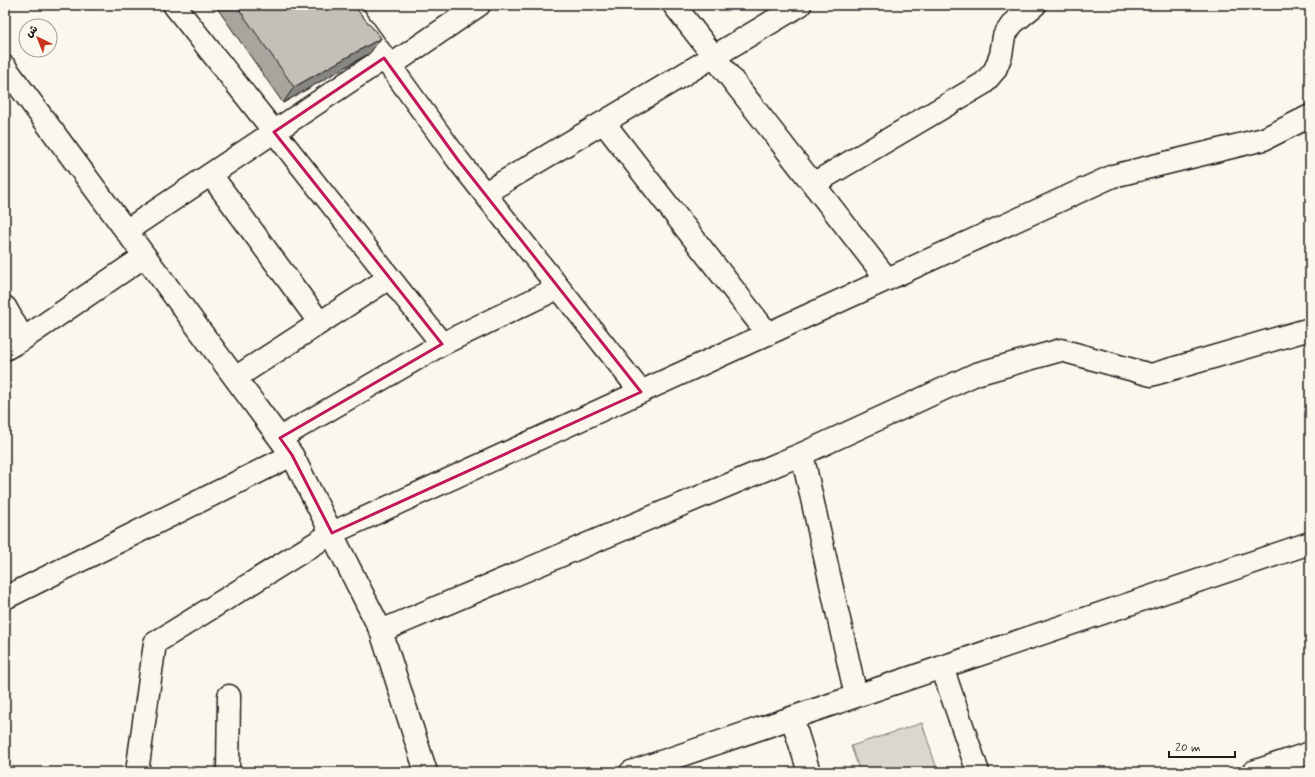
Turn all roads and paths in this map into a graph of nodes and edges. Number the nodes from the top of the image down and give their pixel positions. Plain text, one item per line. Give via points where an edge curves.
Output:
1 (175, 5) edge
2 (346, 5) edge
3 (479, 5) edge
4 (674, 5) edge
5 (800, 5) edge
6 (1035, 5) edge
7 (713, 57) junction
8 (387, 62) junction
9 (5, 67) edge
10 (1310, 116) edge
11 (604, 123) junction
12 (274, 132) junction
13 (211, 175) junction
14 (813, 184) junction
15 (485, 193) junction
16 (126, 231) junction
17 (145, 256) junction
18 (389, 278) junction
19 (887, 279) junction
20 (558, 288) junction
21 (5, 307) edge
22 (320, 323) junction
23 (1310, 329) edge
24 (768, 334) junction
25 (14, 344) edge
26 (442, 344) junction
27 (235, 378) junction
28 (641, 392) junction
29 (280, 438) junction
30 (802, 454) junction
31 (292, 455) junction
32 (332, 533) junction
33 (1310, 543) edge
34 (5, 598) edge
35 (381, 631) junction
36 (942, 667) junction
37 (229, 696) dead end
38 (856, 696) junction
39 (792, 718) junction
40 (1310, 752) edge
41 (137, 772) edge
42 (228, 772) edge
43 (426, 772) edge
44 (631, 772) edge
45 (809, 772) edge
46 (978, 772) edge
47 (1253, 772) edge

1 - 12 street
2 - 8 street
3 - 8 street
4 - 7 street
5 - 7 street
6 - 14 street via 1013,23 1004,36 995,70 984,83
7 - 11 street
7 - 14 street
8 - 12 street
8 - 15 street
9 - 16 street
10 - 19 street via 1264,139 1113,176
11 - 15 street
11 - 24 street
12 - 13 street
12 - 18 street
13 - 16 street
13 - 22 street
14 - 19 street
15 - 20 street
16 - 17 street
17 - 25 street
17 - 27 street
18 - 22 street
18 - 26 street
19 - 24 street
20 - 26 street
20 - 28 street
21 - 25 street
22 - 27 street
23 - 30 street via 1151,375 1061,350 976,374
24 - 28 street
26 - 29 street
27 - 29 street
28 - 32 street
29 - 31 street
30 - 35 street
30 - 38 street
31 - 32 street
31 - 34 street
32 - 35 street
32 - 41 street via 154,643
33 - 36 street
35 - 43 street
36 - 38 street
36 - 46 street
37 - 42 street
38 - 39 street
39 - 44 street
39 - 45 street
40 - 47 street

